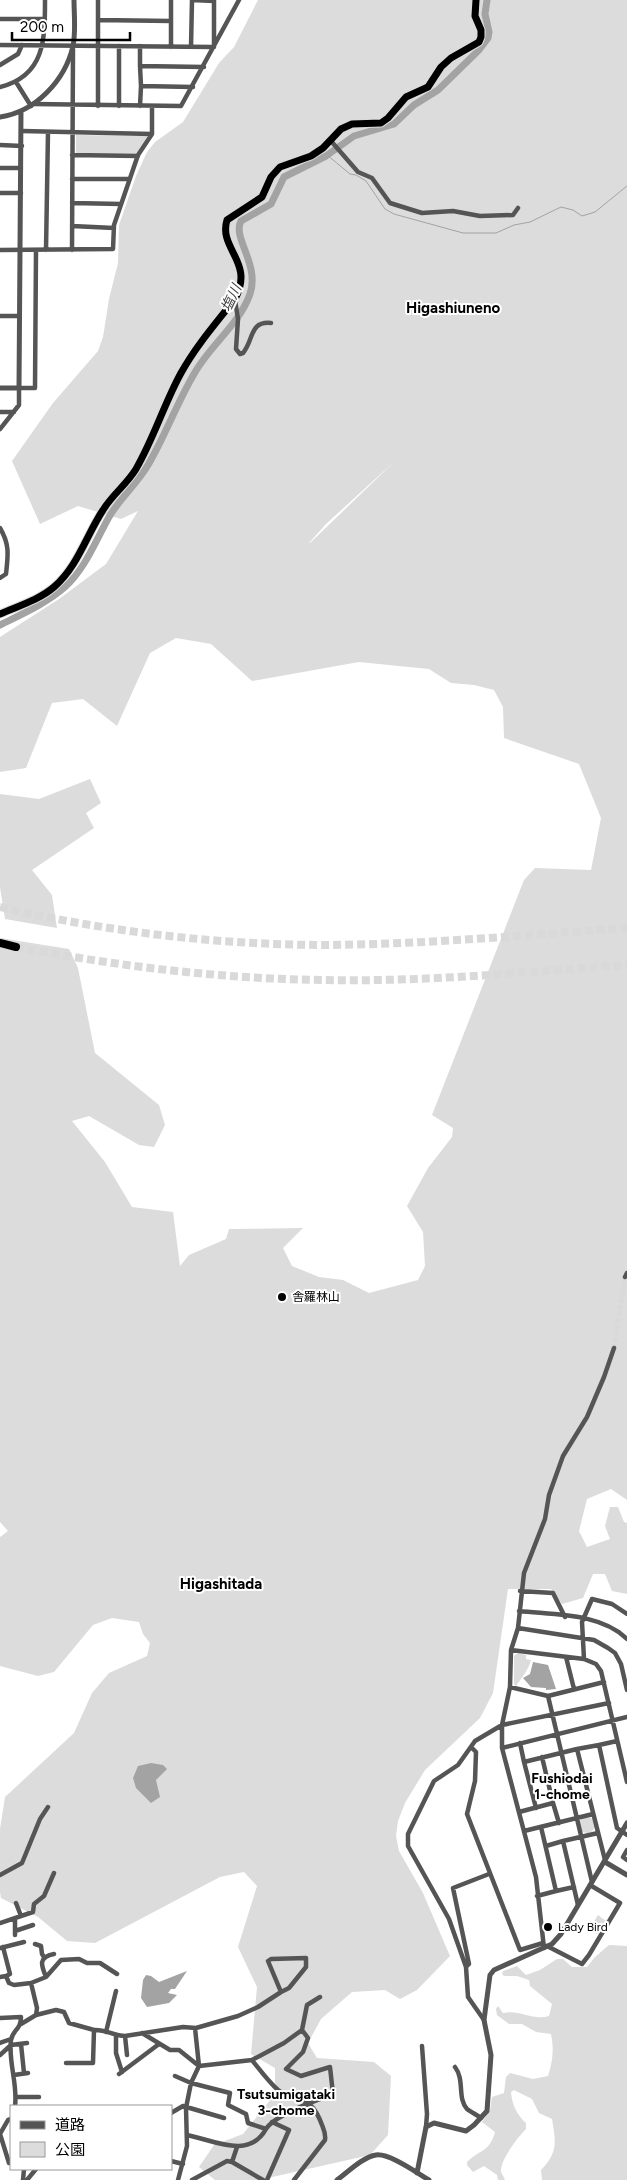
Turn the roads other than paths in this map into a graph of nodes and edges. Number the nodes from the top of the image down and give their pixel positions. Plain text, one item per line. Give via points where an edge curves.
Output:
1 (45, 0) edge
2 (74, 0) edge
3 (98, 0) edge
4 (171, 0) edge
5 (192, 0) edge
6 (214, 0) edge
7 (234, 0) edge
8 (239, 0) edge
9 (476, 0) edge
10 (235, 8) junction
11 (0, 19) edge
12 (45, 19) junction
13 (98, 20) junction
14 (171, 21) junction
15 (0, 45) edge
16 (22, 45) junction
17 (43, 45) junction
18 (73, 46) junction
19 (98, 46) junction
20 (119, 46) junction
21 (140, 46) junction
22 (171, 47) junction
23 (191, 47) junction
24 (214, 47) junction
25 (0, 65) edge
26 (140, 66) junction
27 (204, 67) junction
28 (16, 82) junction
29 (140, 86) junction
30 (0, 87) edge
31 (193, 87) junction
32 (32, 105) junction
33 (73, 106) junction
34 (98, 106) junction
35 (119, 106) junction
36 (140, 106) junction
37 (152, 106) junction
38 (21, 110) junction
39 (0, 117) edge
40 (22, 131) junction
41 (48, 132) junction
42 (73, 132) junction
43 (152, 134) junction
44 (331, 140) junction
45 (0, 145) edge
46 (22, 146) junction
47 (72, 155) junction
48 (138, 156) junction
49 (0, 168) edge
50 (21, 168) junction
51 (72, 179) junction
52 (130, 179) junction
53 (0, 192) edge
54 (21, 193) junction
55 (72, 203) junction
56 (122, 204) junction
57 (518, 208) dead end
58 (72, 226) junction
59 (114, 228) junction
60 (0, 250) edge
61 (21, 250) junction
62 (36, 250) junction
63 (46, 250) junction
64 (72, 250) junction
65 (235, 299) junction
66 (0, 316) edge
67 (20, 316) junction
68 (272, 323) dead end
69 (0, 388) edge
70 (19, 388) junction
71 (0, 412) edge
72 (14, 412) junction
73 (0, 429) edge
74 (0, 528) edge
75 (0, 578) edge
76 (0, 614) edge
77 (0, 943) edge
78 (16, 947) tunnel mouth
79 (614, 1348) tunnel mouth
80 (520, 1591) junction
81 (519, 1611) junction
82 (627, 1614) edge
83 (565, 1617) junction
84 (584, 1619) junction
85 (518, 1628) junction
86 (583, 1638) junction
87 (627, 1640) edge
88 (511, 1650) junction
89 (566, 1657) junction
90 (584, 1659) junction
91 (624, 1665) edge
92 (604, 1682) junction
93 (510, 1687) junction
94 (574, 1689) junction
95 (627, 1690) edge
96 (548, 1696) junction
97 (609, 1703) junction
98 (552, 1716) junction
99 (627, 1717) edge
100 (613, 1721) junction
101 (502, 1725) junction
102 (556, 1735) junction
103 (617, 1741) junction
104 (520, 1744) junction
105 (599, 1745) junction
106 (471, 1747) junction
107 (502, 1748) junction
108 (578, 1749) junction
109 (560, 1752) junction
110 (542, 1757) junction
111 (524, 1762) junction
112 (627, 1782) edge
113 (554, 1803) junction
114 (48, 1807) dead end
115 (536, 1808) junction
116 (519, 1812) junction
117 (593, 1814) junction
118 (577, 1818) junction
119 (627, 1822) edge
120 (559, 1823) junction
121 (541, 1827) junction
122 (524, 1831) junction
123 (621, 1832) junction
124 (598, 1833) junction
125 (627, 1835) edge
126 (581, 1837) junction
127 (563, 1842) junction
128 (546, 1846) junction
129 (627, 1850) edge
130 (627, 1860) edge
131 (605, 1862) junction
132 (54, 1873) dead end
133 (489, 1874) junction
134 (0, 1875) edge
135 (627, 1875) edge
136 (591, 1884) junction
137 (574, 1887) junction
138 (556, 1891) junction
139 (537, 1896) junction
140 (16, 1903) dead end
141 (578, 1905) junction
142 (21, 1916) junction
143 (15, 1918) junction
144 (0, 1923) edge
145 (34, 1925) dead end
146 (24, 1942) dead end
147 (35, 1944) dead end
148 (545, 1946) junction
149 (2, 1948) edge
150 (54, 1954) dead end
151 (44, 1957) junction
152 (466, 1967) junction
153 (117, 1974) dead end
154 (6, 1976) junction
155 (0, 1977) edge
156 (46, 1977) junction
157 (31, 1983) junction
158 (116, 1991) dead end
159 (281, 1992) junction
160 (320, 1997) dead end
161 (105, 2004) dead end
162 (112, 2007) junction
163 (36, 2015) junction
164 (0, 2018) edge
165 (484, 2020) junction
166 (21, 2024) junction
167 (195, 2028) junction
168 (94, 2030) junction
169 (302, 2030) junction
170 (106, 2032) junction
171 (142, 2033) junction
172 (116, 2036) junction
173 (126, 2036) junction
174 (11, 2042) junction
175 (0, 2043) edge
176 (27, 2043) dead end
177 (21, 2044) junction
178 (159, 2044) junction
179 (422, 2046) dead end
180 (0, 2055) edge
181 (127, 2055) dead end
182 (252, 2060) junction
183 (66, 2063) dead end
184 (199, 2066) junction
185 (455, 2067) dead end
186 (14, 2075) junction
187 (175, 2076) dead end
188 (191, 2084) junction
189 (16, 2097) junction
190 (39, 2097) dead end
191 (309, 2103) junction
192 (15, 2105) edge
193 (186, 2108) junction
194 (172, 2112) edge
195 (224, 2118) dead end
196 (481, 2118) junction
197 (10, 2119) edge
198 (272, 2122) junction
199 (426, 2127) junction
200 (266, 2129) junction
201 (187, 2135) junction
202 (237, 2147) junction
203 (10, 2162) edge
204 (172, 2162) edge
205 (232, 2162) junction
206 (183, 2164) junction
207 (35, 2170) edge
208 (417, 2173) junction
209 (25, 2180) edge
210 (178, 2180) edge
211 (192, 2180) edge
212 (265, 2180) edge
213 (294, 2180) edge
214 (337, 2180) edge
215 (429, 2180) edge

1 - 12 street
2 - 18 street
3 - 13 street
4 - 14 street
5 - 6 street
5 - 23 street
6 - 24 street
7 - 10 street
8 - 10 street
9 - 44 highway via 475,16 481,30 479,42 451,58 428,87 406,97 388,118 380,122 352,124 341,129
10 - 24 street
11 - 12 street
12 - 17 street
13 - 14 street
13 - 19 street
14 - 22 street
15 - 16 street
16 - 17 street
16 - 25 street via 18,54
17 - 18 street
17 - 28 street via 31,69
18 - 19 street
18 - 32 street via 65,68 53,86
18 - 33 street
19 - 20 street
19 - 34 street
20 - 21 street
20 - 35 street
21 - 22 street
21 - 26 street
22 - 23 street
23 - 24 street
24 - 27 street
26 - 27 street
26 - 29 street
27 - 31 street
28 - 30 street
28 - 32 street
29 - 31 street
29 - 36 street
31 - 37 street via 181,106
32 - 33 street
32 - 38 street
33 - 34 street
33 - 42 street
34 - 35 street
35 - 36 street
36 - 37 street
37 - 43 street
38 - 39 street
38 - 40 street
40 - 41 street
40 - 46 street
41 - 42 street
41 - 63 street
42 - 43 street
42 - 47 street
43 - 48 street
44 - 57 street via 358,172 372,178 390,203 422,213 453,211 480,216 512,215
44 - 65 highway via 311,156 280,167 271,177 262,197 227,220 228,240 240,264 242,279
45 - 46 street
46 - 50 street
47 - 48 street
47 - 51 street
48 - 52 street
49 - 50 street
50 - 54 street
51 - 52 street
51 - 55 street
52 - 56 street
53 - 54 street
54 - 61 street
55 - 56 street
55 - 58 street
56 - 59 street
58 - 59 street
58 - 64 street
59 - 64 street via 113,249
60 - 61 street
61 - 62 street
61 - 67 street
62 - 63 street
62 - 70 street via 35,388
63 - 64 street
65 - 68 street via 238,319 236,349 240,354 248,348 259,324
65 - 76 highway via 191,354 153,438 135,470 104,508 70,570 40,597
66 - 67 street
67 - 70 street
69 - 70 street
70 - 72 street
71 - 72 street
72 - 73 street
74 - 75 street via 8,548 6,574
77 - 78 highway
79 - 80 street via 587,1418 563,1456
80 - 81 street
80 - 83 street via 553,1593
81 - 83 street
81 - 85 street
82 - 84 street via 612,1604 592,1599
83 - 84 street
84 - 86 street
84 - 87 street via 618,1630
85 - 86 street
85 - 88 street
86 - 90 street
86 - 91 street via 594,1640 615,1653
88 - 89 street
88 - 93 street
89 - 90 street
89 - 94 street
90 - 92 street via 596,1664
91 - 95 street
92 - 94 street
92 - 97 street
93 - 96 street
93 - 101 street
94 - 96 street
96 - 98 street
97 - 98 street
97 - 100 street
98 - 101 street
98 - 102 street
99 - 100 street
100 - 102 street
100 - 103 street
101 - 106 street via 475,1741
101 - 107 street
102 - 104 street
102 - 109 street
103 - 105 street
103 - 112 street
104 - 107 street
104 - 111 street
105 - 108 street
105 - 123 street via 616,1828
106 - 133 street via 476,1752 475,1775 467,1814
106 - 152 street via 458,1765 434,1781 408,1834 408,1846 449,1919
107 - 116 street
108 - 109 street
108 - 117 street
109 - 110 street
109 - 118 street
110 - 111 street
110 - 113 street
111 - 115 street
113 - 115 street
113 - 120 street
114 - 134 street via 22,1863
115 - 116 street
116 - 122 street
117 - 118 street
117 - 124 street
118 - 120 street
118 - 126 street
119 - 123 street
120 - 121 street
121 - 122 street
121 - 128 street
122 - 139 street via 536,1877
123 - 125 street
123 - 131 street
124 - 126 street
124 - 131 street
126 - 127 street
126 - 136 street
127 - 128 street
127 - 137 street
128 - 138 street
129 - 130 street via 623,1857
131 - 135 street
131 - 136 street
132 - 142 street via 44,1896 34,1904 34,1910
133 - 148 street via 520,1950
133 - 152 street via 453,1888 469,1964
136 - 141 street
136 - 148 street via 620,1903 589,1955 582,1964
137 - 138 street
137 - 141 street
138 - 139 street
139 - 148 street
140 - 142 street
141 - 148 street via 561,1934
142 - 143 street
143 - 144 street
143 - 145 street via 15,1933
146 - 149 street
147 - 151 street via 40,1946
148 - 165 street via 494,1970 490,1975
149 - 154 street via 10,1974
150 - 151 street
151 - 156 street via 42,1966
152 - 165 street via 468,1997
153 - 156 street via 100,1963 71,1958 61,1960
154 - 155 street
154 - 157 street via 14,1985
156 - 157 street
157 - 163 street
158 - 162 street
159 - 159 street via 268,1961 306,1958 306,1967 289,1988
159 - 167 street via 238,2016
160 - 169 street via 307,2005
161 - 162 street
162 - 170 street
163 - 166 street
163 - 168 street via 56,2010 64,2012 69,2023
164 - 166 street via 21,2017
165 - 196 street via 491,2055 487,2111
166 - 174 street
167 - 171 street
167 - 184 street
168 - 170 street
168 - 183 street via 93,2063
169 - 182 street
169 - 191 street via 308,2038 303,2052 286,2069 301,2076 330,2067 333,2094
170 - 172 street
171 - 173 street
171 - 178 street
172 - 173 street
172 - 178 street via 120,2072
173 - 181 street
174 - 175 street
174 - 177 street
174 - 180 street
174 - 186 street
176 - 177 street
177 - 186 street via 26,2073
178 - 184 street via 170,2050 179,2050
179 - 199 street
182 - 184 street
182 - 191 street via 279,2090
184 - 188 street
185 - 196 street via 460,2074 467,2108
186 - 189 street
187 - 188 street
188 - 193 street
188 - 200 street via 230,2093 228,2105 246,2114 248,2123
189 - 190 street
189 - 192 street
191 - 198 street
191 - 213 street via 318,2112 326,2135
193 - 194 street via 183,2106
193 - 195 street
193 - 201 street
196 - 199 street via 466,2131 434,2123
197 - 203 street via 0,2134
198 - 200 street
198 - 212 street via 289,2130
199 - 208 street
200 - 202 street via 256,2141
201 - 202 street
201 - 206 street
202 - 205 street
204 - 206 street
205 - 211 street via 227,2161
205 - 212 street
206 - 210 street
207 - 209 street
208 - 214 street via 386,2156 377,2155
208 - 215 street

